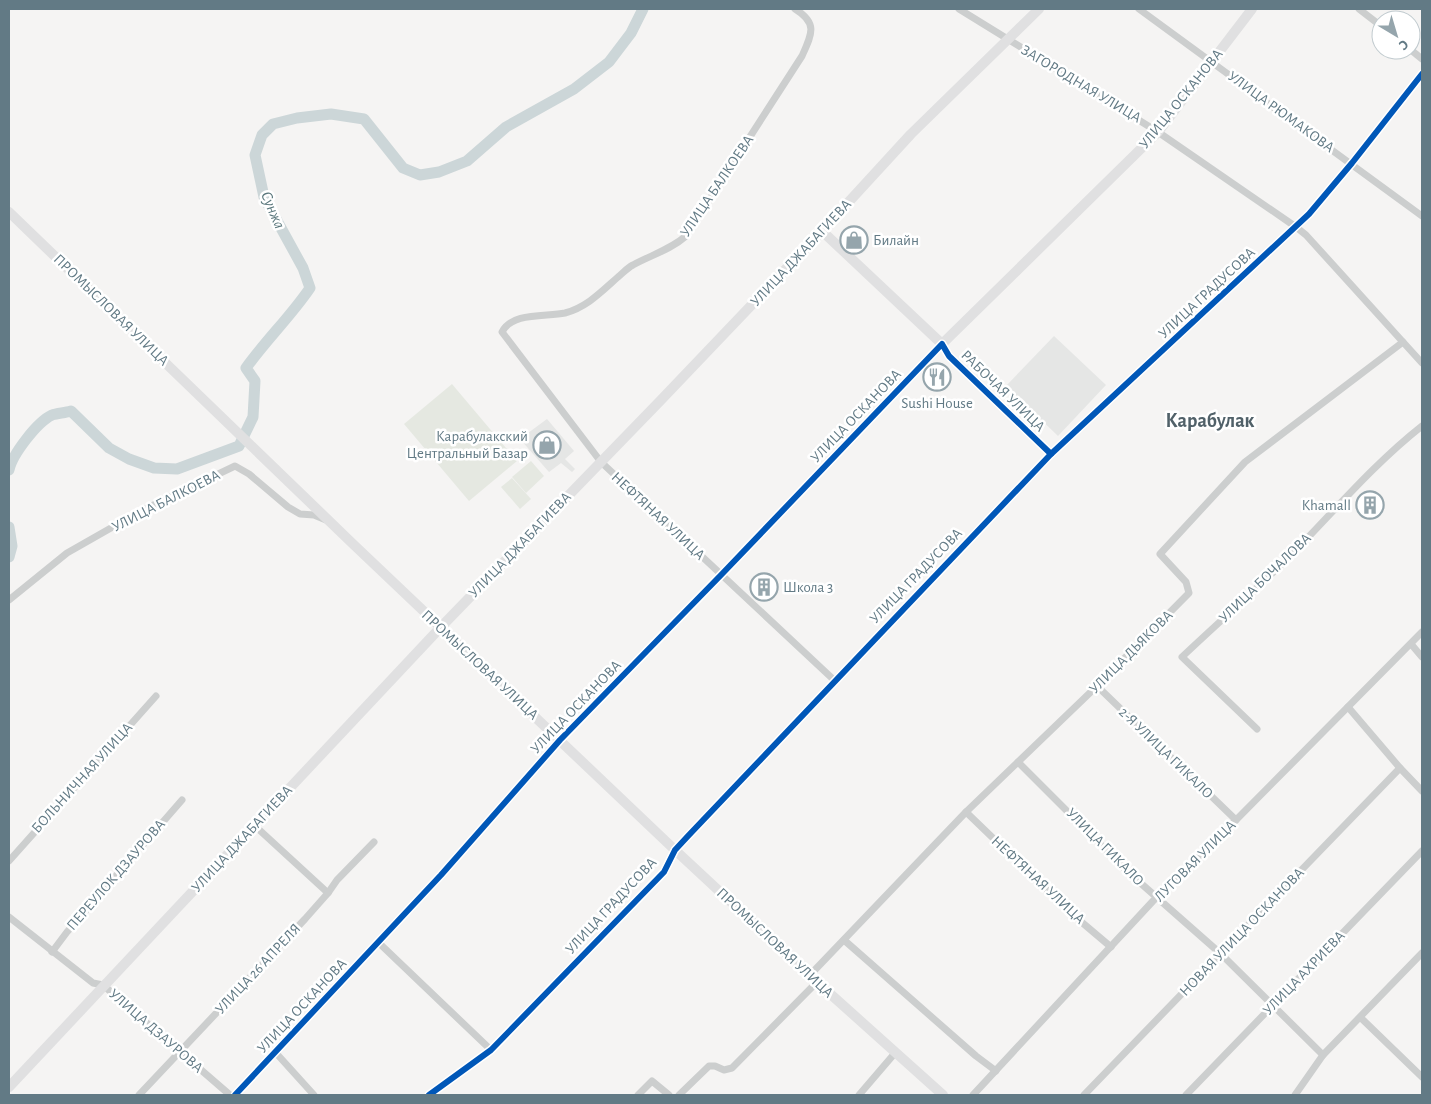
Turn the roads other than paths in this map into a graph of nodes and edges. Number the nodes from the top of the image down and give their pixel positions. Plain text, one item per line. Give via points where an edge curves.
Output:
1 (795, 9) edge
2 (959, 9) edge
3 (1038, 9) edge
4 (1138, 9) edge
5 (1252, 9) edge
6 (1359, 9) edge
7 (1371, 18) edge
8 (1009, 40) junction
9 (1212, 62) junction
10 (1422, 74) edge
11 (1158, 132) junction
12 (1352, 163) junction
13 (9, 212) edge
14 (1422, 216) edge
15 (1296, 228) junction
16 (822, 231) junction
17 (502, 332) joint
18 (1403, 342) junction
19 (942, 344) junction
20 (1422, 363) edge
21 (1422, 426) edge
22 (1051, 454) junction
23 (601, 462) junction
24 (328, 521) junction
25 (721, 575) junction
26 (9, 600) edge
27 (440, 628) junction
28 (1422, 632) edge
29 (1411, 644) junction
30 (1422, 657) edge
31 (834, 680) junction
32 (1097, 686) junction
33 (156, 696) dead end
34 (1348, 707) junction
35 (1256, 729) dead end
36 (560, 740) junction
37 (1018, 762) junction
38 (1400, 768) junction
39 (1422, 791) edge
40 (182, 800) dead end
41 (966, 812) junction
42 (1236, 820) junction
43 (254, 825) junction
44 (374, 842) dead end
45 (675, 850) junction
46 (1422, 851) edge
47 (9, 861) edge
48 (328, 893) junction
49 (1158, 898) junction
50 (9, 917) edge
51 (844, 940) junction
52 (378, 943) junction
53 (1111, 947) junction
54 (52, 952) junction
55 (1422, 953) edge
56 (1220, 954) junction
57 (814, 979) junction
58 (104, 986) junction
59 (1272, 1006) junction
60 (1361, 1018) junction
61 (491, 1050) junction
62 (181, 1051) junction
63 (276, 1053) junction
64 (895, 1053) junction
65 (1323, 1055) junction
66 (996, 1071) junction
67 (1422, 1077) edge
68 (9, 1087) edge
69 (139, 1095) edge
70 (230, 1095) edge
71 (235, 1095) edge
72 (314, 1095) edge
73 (430, 1095) edge
74 (638, 1095) edge
75 (669, 1095) edge
76 (679, 1095) edge
77 (859, 1095) edge
78 (943, 1095) edge
79 (973, 1095) edge
80 (1084, 1095) edge
81 (1186, 1095) edge
82 (1295, 1095) edge

1 - 17 street, УЛИЦА БАЛКОЕВА via 811,23 811,36 802,56 686,236 671,248 632,266 587,304 564,313 511,322
2 - 8 street, ЗАГОРОДНАЯ УЛИЦА
3 - 8 main road, УЛИЦА ДЖАБАГИЕВА
4 - 9 street, УЛИЦА РЮМАКОВА
5 - 9 main road, УЛИЦА ОСКАНОВА
6 - 7 street
8 - 11 street, ЗАГОРОДНАЯ УЛИЦА
8 - 16 main road, УЛИЦА ДЖАБАГИЕВА via 911,134
9 - 11 main road, УЛИЦА ОСКАНОВА
9 - 12 street, УЛИЦА РЮМАКОВА
10 - 12 street, УЛИЦА ГРАДУСОВА
11 - 15 street, ЗАГОРОДНАЯ УЛИЦА
11 - 19 main road, УЛИЦА ОСКАНОВА
12 - 14 street, УЛИЦА РЮМАКОВА
12 - 15 street, УЛИЦА ГРАДУСОВА
13 - 24 main road, ПРОМЫСЛОВАЯ УЛИЦА
15 - 18 street, ЗАГОРОДНАЯ УЛИЦА via 1306,235
15 - 22 street, УЛИЦА ГРАДУСОВА
16 - 19 main road, РАБОЧАЯ УЛИЦА
16 - 23 main road, УЛИЦА ДЖАБАГИЕВА
17 - 23 street, НЕФТЯНАЯ УЛИЦА
18 - 20 street, ЗАГОРОДНАЯ УЛИЦА
18 - 32 street, УЛИЦА ДЬЯКОВА via 1245,462 1160,554 1186,582 1189,593
19 - 22 street, РАБОЧАЯ УЛИЦА via 949,356
19 - 25 street, УЛИЦА ОСКАНОВА
21 - 35 street, УЛИЦА БОЧАЛОВА via 1182,657
22 - 31 street, УЛИЦА ГРАДУСОВА
23 - 25 street, НЕФТЯНАЯ УЛИЦА
23 - 27 main road, УЛИЦА ДЖАБАГИЕВА
24 - 26 street, УЛИЦА БАЛКОЕВА via 300,514 288,507 235,466 139,512 67,553
24 - 27 main road, ПРОМЫСЛОВАЯ УЛИЦА
25 - 31 street, НЕФТЯНАЯ УЛИЦА
25 - 36 street, УЛИЦА ОСКАНОВА
27 - 36 main road, ПРОМЫСЛОВАЯ УЛИЦА
27 - 43 main road, УЛИЦА ДЖАБАГИЕВА
28 - 29 street, ЛУГОВАЯ УЛИЦА
29 - 30 street
29 - 34 street, ЛУГОВАЯ УЛИЦА
31 - 45 street, УЛИЦА ГРАДУСОВА
32 - 37 street, УЛИЦА ДЬЯКОВА
32 - 42 street, 2-Я УЛИЦА ГИКАЛО
33 - 47 street, БОЛЬНИЧНАЯ УЛИЦА
34 - 38 street
34 - 42 street, ЛУГОВАЯ УЛИЦА
36 - 45 main road, ПРОМЫСЛОВАЯ УЛИЦА
36 - 52 street, УЛИЦА ОСКАНОВА
37 - 41 street, УЛИЦА ДЬЯКОВА
37 - 49 street, УЛИЦА ГИКАЛО
38 - 39 street
38 - 56 street, НОВАЯ УЛИЦА ОСКАНОВА
40 - 54 street, ПЕРЕУЛОК ДЗАУРОВА
41 - 51 street, УЛИЦА ДЬЯКОВА
41 - 53 street, НЕФТЯНАЯ УЛИЦА
42 - 49 street, ЛУГОВАЯ УЛИЦА
43 - 48 street
43 - 58 main road, УЛИЦА ДЖАБАГИЕВА
44 - 48 street, УЛИЦА 26 АПРЕЛЯ
45 - 57 main road, ПРОМЫСЛОВАЯ УЛИЦА
45 - 61 street, УЛИЦА ГРАДУСОВА via 664,872
46 - 59 street, УЛИЦА АХРИЕВА
48 - 62 street, УЛИЦА 26 АПРЕЛЯ
49 - 53 street, ЛУГОВАЯ УЛИЦА
49 - 56 street, УЛИЦА ГИКАЛО
50 - 54 street, УЛИЦА ДЗАУРОВА
51 - 57 street, УЛИЦА ДЬЯКОВА
51 - 66 street
52 - 61 street
52 - 63 street, УЛИЦА ОСКАНОВА
53 - 66 street, ЛУГОВАЯ УЛИЦА
54 - 58 street, УЛИЦА ДЗАУРОВА via 93,983
55 - 60 street
56 - 59 street, УЛИЦА ГИКАЛО
56 - 80 street, НОВАЯ УЛИЦА ОСКАНОВА
57 - 64 main road, ПРОМЫСЛОВАЯ УЛИЦА
57 - 76 street, УЛИЦА ДЬЯКОВА via 732,1068 724,1070 709,1066
58 - 62 street, УЛИЦА ДЗАУРОВА
58 - 68 main road, УЛИЦА ДЖАБАГИЕВА
59 - 65 street, УЛИЦА ГИКАЛО
59 - 81 street, УЛИЦА АХРИЕВА
60 - 65 street
60 - 67 street
61 - 73 street, УЛИЦА ГРАДУСОВА
62 - 69 street, УЛИЦА 26 АПРЕЛЯ
62 - 70 street, УЛИЦА ДЗАУРОВА
63 - 71 street, УЛИЦА ОСКАНОВА
63 - 72 street
64 - 77 street
64 - 78 main road, ПРОМЫСЛОВАЯ УЛИЦА
65 - 82 street
66 - 79 street, ЛУГОВАЯ УЛИЦА
74 - 75 street via 652,1081

